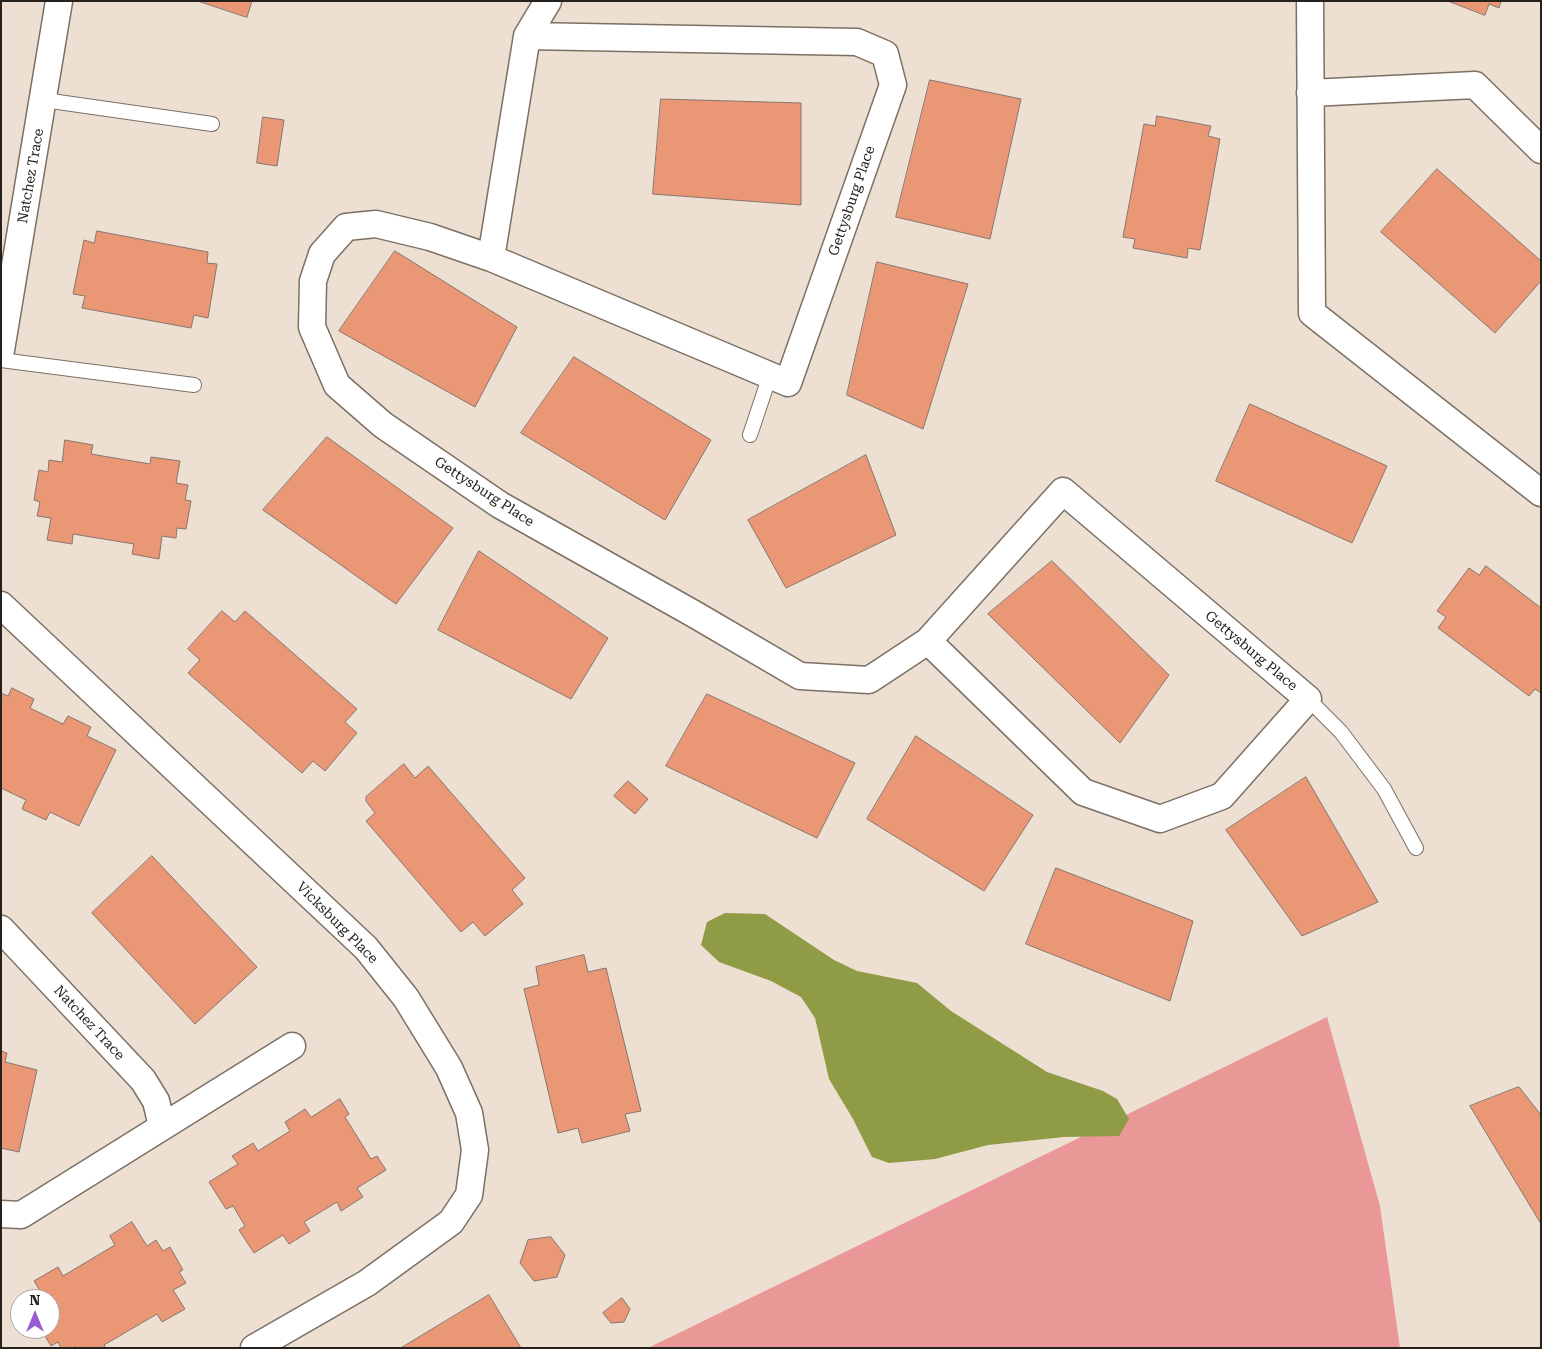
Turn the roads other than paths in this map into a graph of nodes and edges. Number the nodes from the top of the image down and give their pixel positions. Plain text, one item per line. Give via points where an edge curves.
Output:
1 (60, 1) edge
2 (548, 1) edge
3 (1310, 1) edge
4 (527, 36) junction
5 (1310, 93) junction
6 (44, 100) junction
7 (212, 124) dead end
8 (1541, 150) edge
9 (491, 258) junction
10 (1, 350) edge
11 (1, 360) edge
12 (770, 375) junction
13 (194, 385) dead end
14 (750, 435) dead end
15 (1541, 493) edge
16 (1, 605) edge
17 (928, 641) junction
18 (1308, 699) junction
19 (1416, 848) dead end
20 (1, 929) edge
21 (292, 1046) dead end
22 (162, 1126) junction
23 (1, 1214) edge
24 (254, 1348) edge

1 - 6 street, Natchez Trace
2 - 4 street
3 - 5 street
4 - 9 street
4 - 12 street, Gettysburg Place via 858,42 885,54 893,85 788,383
5 - 8 street via 1475,85
5 - 15 street via 1312,313
6 - 7 lane
6 - 10 street, Natchez Trace
9 - 12 street, Gettysburg Place
9 - 17 street, Gettysburg Place via 430,237 376,224 346,227 322,254 313,281 312,327 338,385 383,425 500,505 800,676 869,680
11 - 13 lane
12 - 14 lane
16 - 24 street, Vicksburg Place via 366,948 406,998 449,1068 470,1113 475,1150 469,1195 451,1222 367,1283
17 - 18 street, Gettysburg Place via 1083,792 1160,819 1222,796
17 - 18 street, Gettysburg Place via 1063,491
18 - 19 lane via 1341,732 1384,789
20 - 22 street, Natchez Trace via 143,1080 156,1101
21 - 22 street
22 - 23 street via 21,1215

